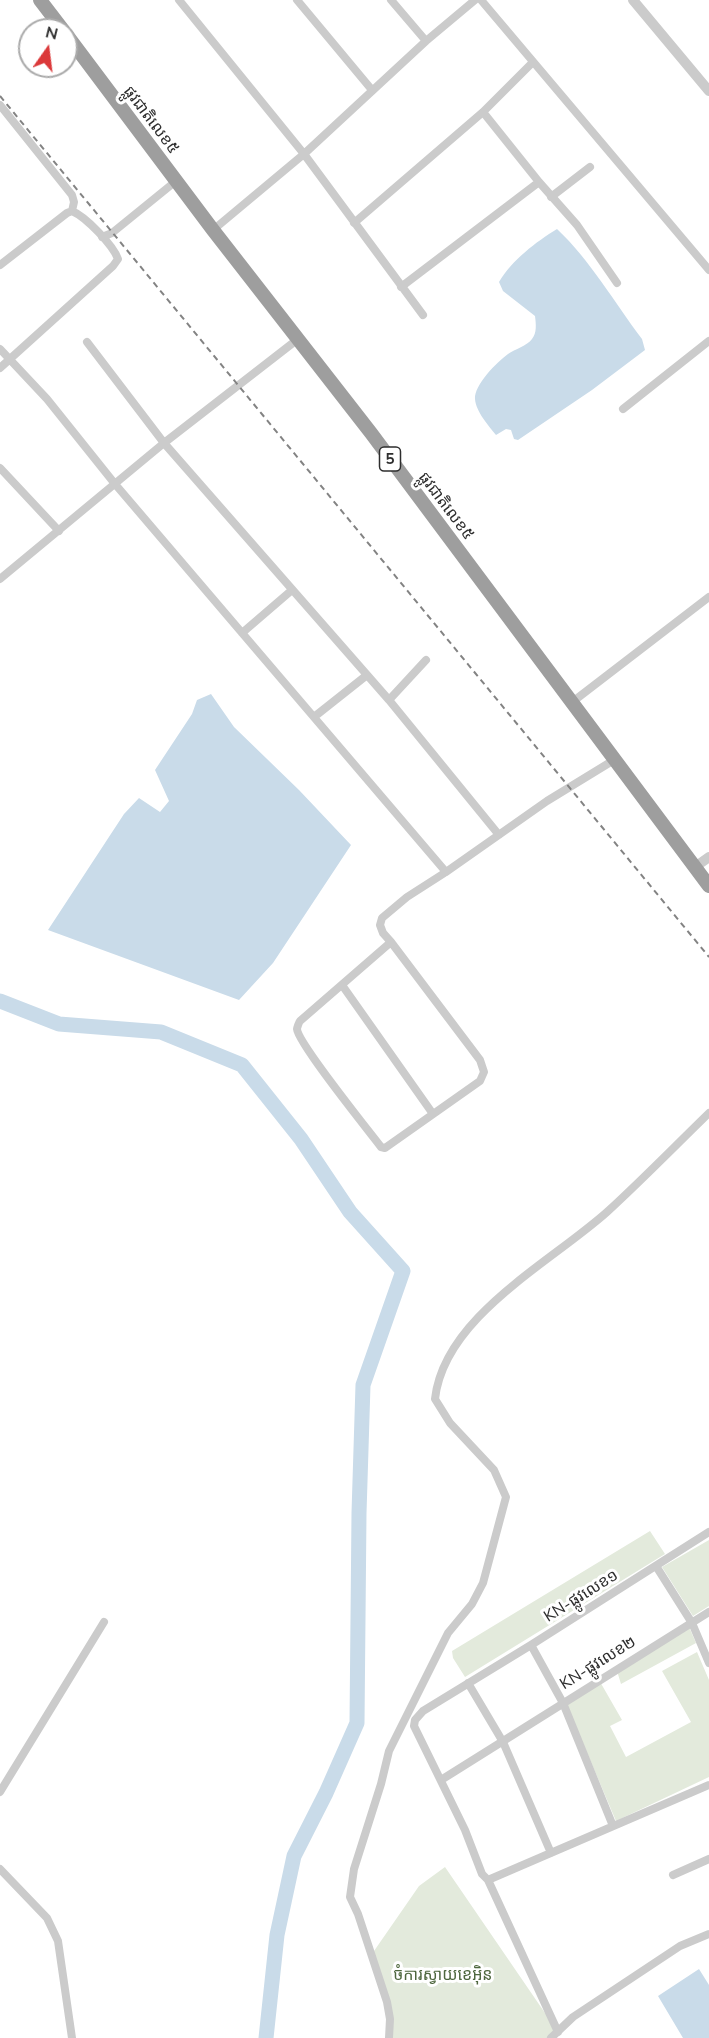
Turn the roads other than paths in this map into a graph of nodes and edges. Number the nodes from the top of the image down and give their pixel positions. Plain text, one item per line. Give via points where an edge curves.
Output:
1 (40, 0) edge
2 (179, 0) edge
3 (297, 0) edge
4 (391, 0) edge
5 (475, 0) edge
6 (481, 0) edge
7 (633, 0) edge
8 (54, 18) edge
9 (426, 41) junction
10 (78, 50) edge
11 (533, 62) junction
12 (372, 90) junction
13 (709, 91) edge
14 (0, 105) edge
15 (483, 112) junction
16 (304, 154) junction
17 (590, 167) dead end
18 (176, 181) junction
19 (539, 183) junction
20 (551, 197) junction
21 (72, 211) junction
22 (354, 223) junction
23 (213, 230) junction
24 (102, 237) junction
25 (0, 265) edge
26 (709, 270) edge
27 (617, 283) dead end
28 (401, 287) junction
29 (423, 315) dead end
30 (298, 339) junction
31 (709, 341) edge
32 (87, 342) dead end
33 (0, 349) edge
34 (10, 359) junction
35 (0, 368) edge
36 (623, 409) dead end
37 (164, 443) junction
38 (0, 468) edge
39 (115, 484) junction
40 (59, 531) junction
41 (0, 579) edge
42 (292, 590) junction
43 (709, 597) edge
44 (242, 633) junction
45 (426, 660) dead end
46 (367, 675) junction
47 (389, 700) junction
48 (571, 703) junction
49 (314, 717) junction
50 (614, 760) junction
51 (499, 835) junction
52 (709, 857) edge
53 (695, 867) junction
54 (446, 872) junction
55 (709, 886) edge
56 (391, 942) junction
57 (342, 985) junction
58 (709, 1113) edge
59 (433, 1114) junction
60 (709, 1532) edge
61 (656, 1566) junction
62 (709, 1612) edge
63 (104, 1622) dead end
64 (692, 1623) junction
65 (531, 1645) junction
66 (709, 1663) edge
67 (468, 1683) junction
68 (563, 1703) junction
69 (504, 1742) junction
70 (441, 1780) junction
71 (709, 1785) edge
72 (0, 1792) edge
73 (613, 1826) junction
74 (551, 1853) junction
75 (709, 1859) edge
76 (0, 1869) edge
77 (673, 1875) dead end
78 (488, 1880) junction
79 (709, 1934) edge
80 (554, 2035) edge
81 (72, 2038) edge
82 (389, 2038) edge

1 - 8 highway
2 - 16 street
3 - 12 street
4 - 9 street
5 - 9 street
6 - 11 street
7 - 13 street
9 - 12 street
10 - 18 highway, ផ្លូវជាតិលេខ៥ / 5
11 - 15 street
11 - 26 street
12 - 16 street
14 - 21 street via 72,195
15 - 19 street
15 - 22 street
16 - 22 street
16 - 23 street
17 - 20 street
18 - 23 highway, ផ្លូវជាតិលេខ៥ / 5
18 - 24 street
19 - 20 street
19 - 28 street
20 - 27 street via 577,225
21 - 24 street
21 - 25 street
22 - 28 street
23 - 30 highway, ផ្លូវជាតិលេខ៥ / 5
24 - 34 street via 116,253 118,259 113,266
28 - 29 street
30 - 37 street
30 - 48 highway, ផ្លូវជាតិលេខ៥ / 5
31 - 36 street
32 - 37 street
33 - 34 street
34 - 35 street
34 - 39 street
37 - 39 street
37 - 42 street
38 - 40 street
39 - 40 street
39 - 44 street
40 - 41 street
42 - 44 street
42 - 46 street
43 - 48 street
44 - 49 street
45 - 47 street
46 - 47 street
46 - 49 street
47 - 51 street
48 - 50 highway, ផ្លូវជាតិលេខ៥ / 5
49 - 54 street
50 - 51 street
50 - 53 highway, ផ្លូវជាតិលេខ៥ / 5
51 - 54 street
52 - 53 street
53 - 55 highway, ផ្លូវជាតិលេខ៥ / 5
54 - 56 street via 382,918 383,933
56 - 57 street
56 - 59 street via 483,1066 480,1081
57 - 59 street
57 - 59 street via 300,1021 297,1029 317,1064 381,1147
58 - 82 street via 608,1211 476,1320 455,1345 440,1373 435,1399 450,1423 494,1470 506,1497 483,1584 448,1633 389,1751 354,1869 350,1897 387,2002
60 - 61 street, KN-ផ្លូវលេខ១
61 - 64 street
61 - 65 street, KN-ផ្លូវលេខ១
62 - 64 street, KN-ផ្លូវលេខ២
63 - 72 street
64 - 66 street
64 - 68 street, KN-ផ្លូវលេខ២
65 - 67 street, KN-ផ្លូវលេខ១
65 - 68 street
67 - 69 street
67 - 70 street, KN-ផ្លូវលេខ១ via 415,1720 416,1731
68 - 69 street, KN-ផ្លូវលេខ២
68 - 73 street
69 - 70 street, KN-ផ្លូវលេខ២
69 - 74 street
70 - 78 street
71 - 73 street
73 - 74 street
74 - 78 street
75 - 77 street
76 - 81 street via 47,1918 58,1941
78 - 80 street
79 - 80 street via 680,1946 573,2017

